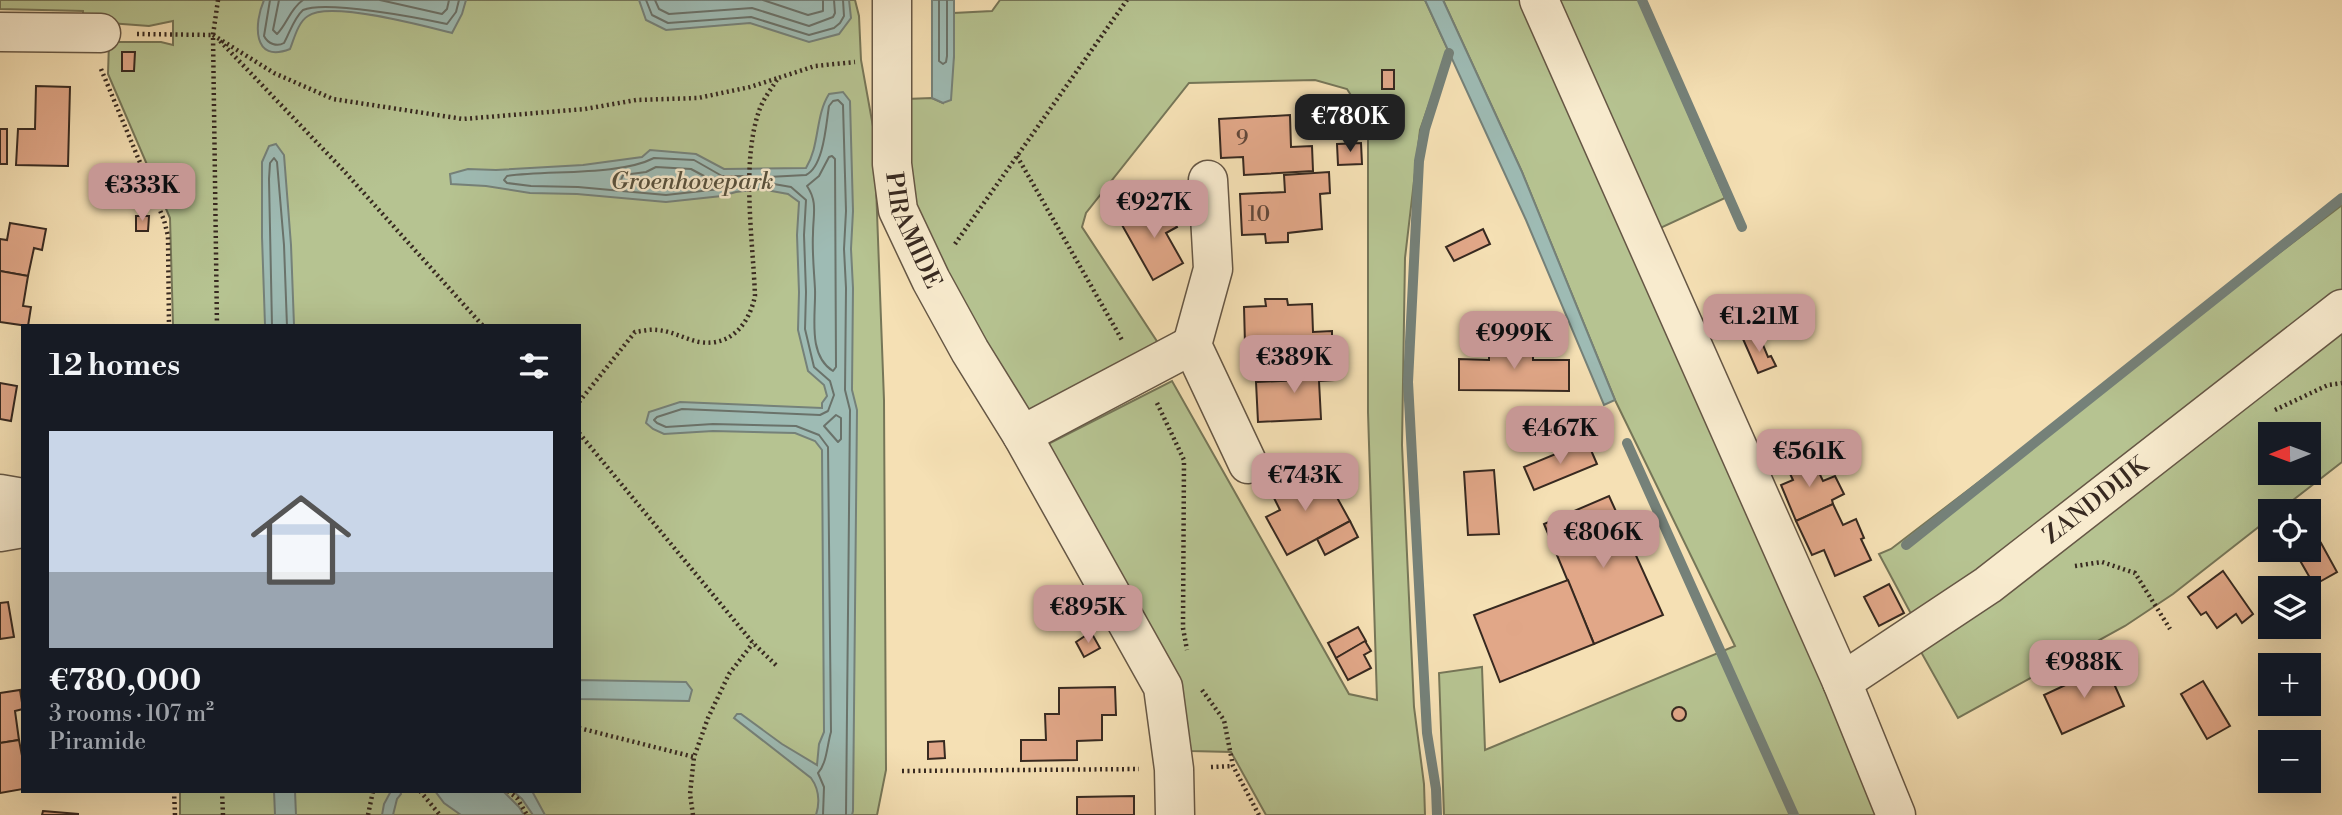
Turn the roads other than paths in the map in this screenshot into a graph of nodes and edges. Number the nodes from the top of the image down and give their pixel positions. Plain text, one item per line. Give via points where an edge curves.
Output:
1 (1539, 0) edge
2 (891, 1) edge
3 (0, 32) edge
4 (101, 33) road end
5 (1208, 180) dead end
6 (2342, 309) edge
7 (1192, 345) junction
8 (1022, 435) junction
9 (1248, 464) dead end
10 (0, 494) edge
11 (21, 498) edge
12 (21, 528) edge
13 (0, 532) edge
14 (1842, 682) junction
15 (1175, 815) edge
16 (1896, 815) edge

1 - 14 street
2 - 8 street, PIRAMIDE via 892,164 898,210 970,351
3 - 4 street
5 - 7 street via 1213,269
6 - 14 street, ZANDDIJK via 1988,585
7 - 8 street
7 - 9 street
8 - 15 street, PIRAMIDE via 1163,687
10 - 11 street
12 - 13 street
14 - 16 street

